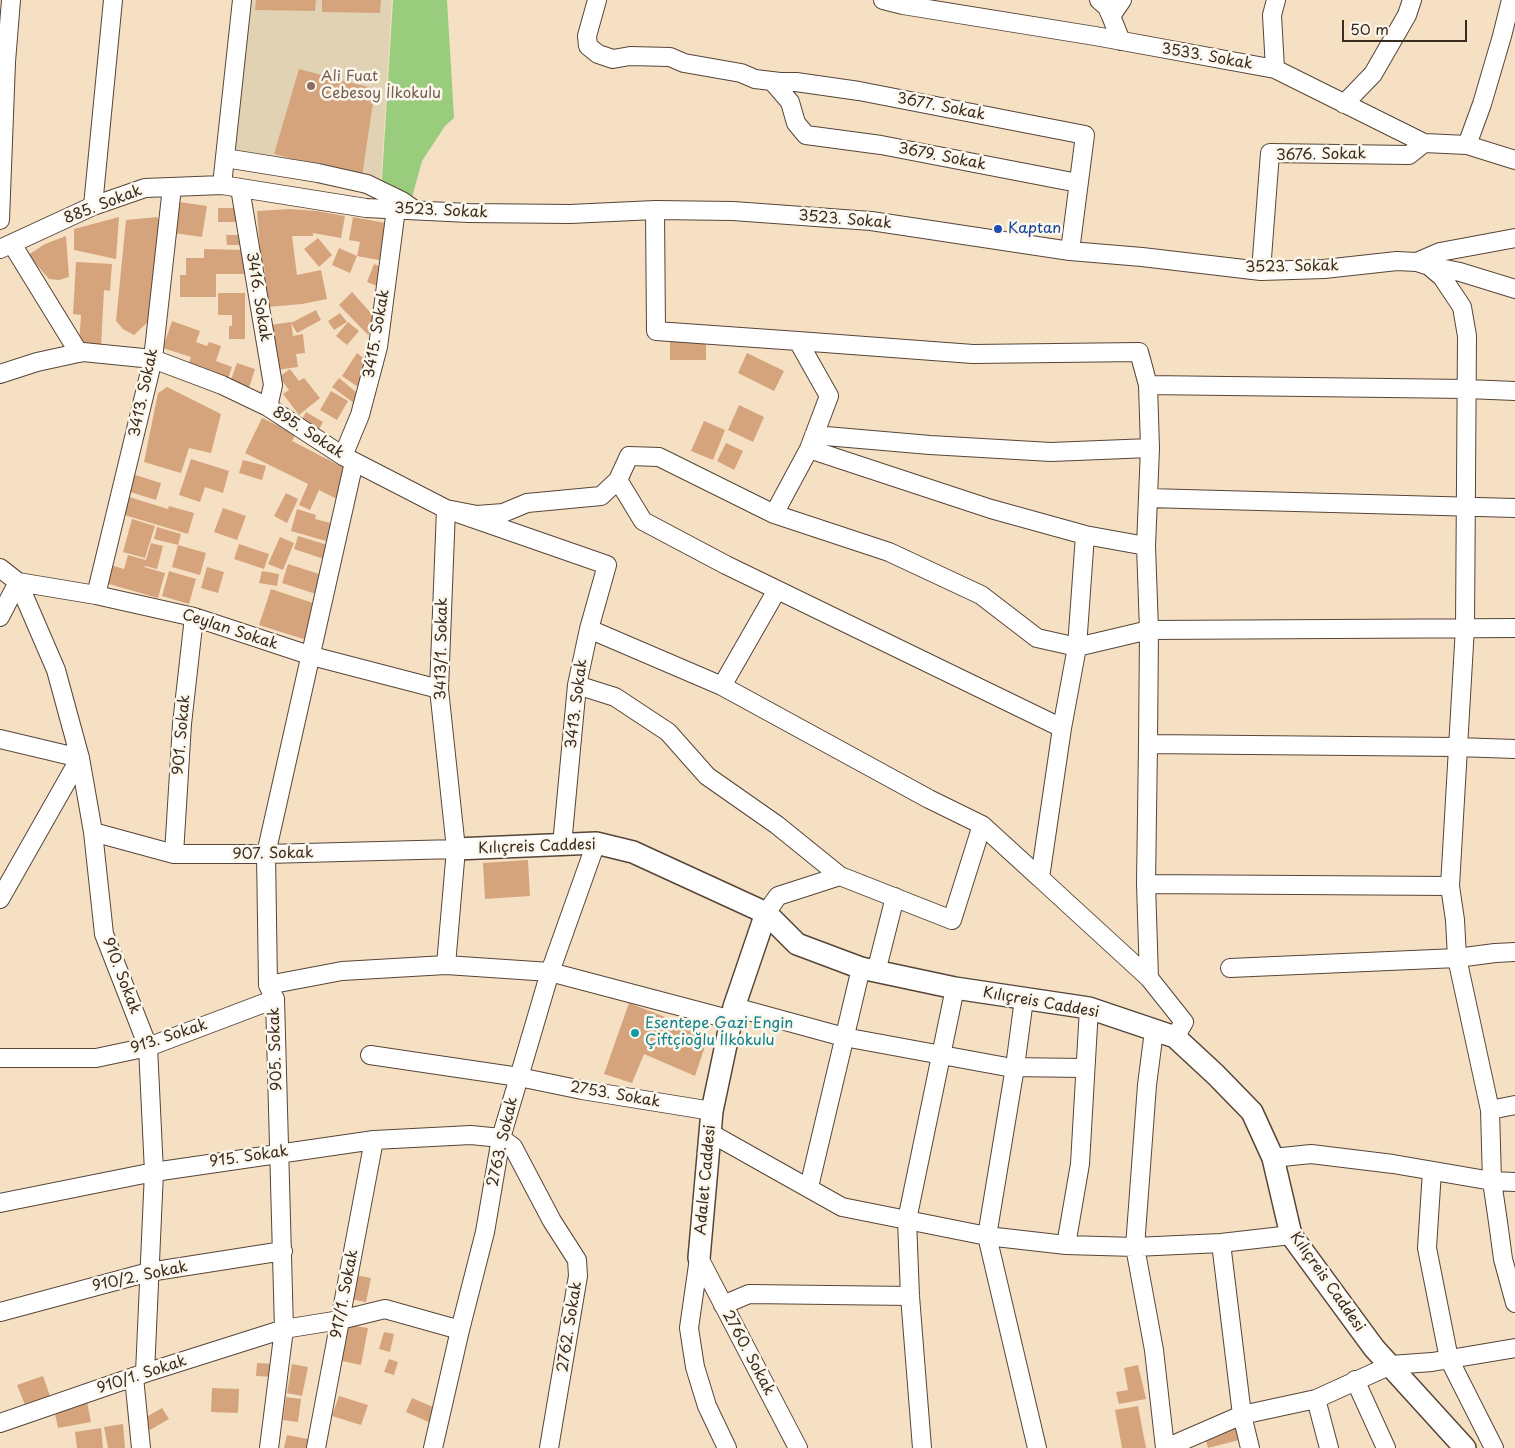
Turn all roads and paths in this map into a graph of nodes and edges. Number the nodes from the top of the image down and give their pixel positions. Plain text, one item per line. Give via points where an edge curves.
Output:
1 (11, 0) edge
2 (114, 0) edge
3 (242, 0) edge
4 (597, 0) edge
5 (883, 0) edge
6 (1099, 0) edge
7 (1122, 0) edge
8 (1276, 0) edge
9 (1412, 0) edge
10 (1511, 0) edge
11 (903, 2) edge
12 (1111, 16) junction
13 (1122, 41) junction
14 (3, 62) edge
15 (1274, 69) junction
16 (772, 81) junction
17 (1344, 104) junction
18 (1424, 143) junction
19 (1467, 145) junction
20 (224, 158) junction
21 (1515, 160) edge
22 (1078, 183) junction
23 (222, 185) junction
24 (172, 187) junction
25 (240, 188) junction
26 (271, 193) joint
27 (93, 206) junction
28 (396, 209) junction
29 (414, 210) junction
30 (654, 210) junction
31 (0, 220) edge
32 (1515, 238) edge
33 (6, 246) edge
34 (1070, 251) junction
35 (1423, 264) junction
36 (1261, 271) junction
37 (1515, 289) edge
38 (798, 340) junction
39 (79, 353) junction
40 (153, 359) junction
41 (0, 374) edge
42 (1148, 385) junction
43 (1467, 388) junction
44 (1515, 391) edge
45 (268, 406) junction
46 (811, 442) junction
47 (1150, 448) junction
48 (349, 459) junction
49 (618, 480) junction
50 (1148, 498) junction
51 (1467, 507) junction
52 (1515, 508) edge
53 (446, 509) junction
54 (774, 514) junction
55 (1085, 535) junction
56 (1146, 546) junction
57 (608, 565) joint
58 (0, 568) edge
59 (18, 582) junction
60 (777, 590) junction
61 (96, 595) junction
62 (0, 617) edge
63 (194, 617) junction
64 (1464, 627) junction
65 (1515, 628) edge
66 (589, 629) junction
67 (1149, 630) junction
68 (1077, 647) junction
69 (312, 656) junction
70 (577, 685) junction
71 (722, 686) junction
72 (439, 689) junction
73 (1062, 728) junction
74 (0, 739) edge
75 (1148, 744) junction
76 (1457, 747) junction
77 (1515, 749) edge
78 (80, 758) junction
79 (982, 825) junction
80 (93, 832) junction
81 (596, 843) junction
82 (562, 845) junction
83 (456, 849) junction
84 (174, 854) junction
85 (266, 854) junction
86 (840, 876) junction
87 (1040, 878) junction
88 (1146, 884) junction
89 (1450, 886) junction
90 (895, 897) junction
91 (0, 899) edge
92 (766, 913) junction
93 (1515, 952) edge
94 (1457, 958) junction
95 (446, 965) junction
96 (1230, 968) dead end
97 (868, 970) junction
98 (550, 972) junction
99 (1149, 978) junction
100 (955, 988) junction
101 (271, 992) junction
102 (1024, 999) junction
103 (1089, 1008) junction
104 (733, 1013) junction
105 (1154, 1031) junction
106 (844, 1037) junction
107 (1175, 1037) junction
108 (148, 1047) junction
109 (370, 1055) dead end
110 (941, 1055) junction
111 (0, 1058) edge
112 (1015, 1067) junction
113 (1085, 1068) junction
114 (519, 1077) junction
115 (1515, 1105) edge
116 (1490, 1110) junction
117 (712, 1111) junction
118 (712, 1134) junction
119 (501, 1138) junction
120 (374, 1140) junction
121 (280, 1152) junction
122 (1273, 1158) junction
123 (1432, 1171) junction
124 (154, 1172) junction
125 (1492, 1181) junction
126 (1515, 1182) edge
127 (809, 1187) junction
128 (0, 1203) edge
129 (907, 1220) junction
130 (1291, 1235) junction
131 (987, 1236) junction
132 (1221, 1243) junction
133 (1066, 1245) junction
134 (1135, 1247) junction
135 (282, 1251) junction
136 (699, 1258) junction
137 (148, 1272) junction
138 (910, 1296) junction
139 (1515, 1303) edge
140 (724, 1306) junction
141 (0, 1312) edge
142 (340, 1320) junction
143 (284, 1329) junction
144 (460, 1330) junction
145 (1515, 1348) edge
146 (1449, 1359) junction
147 (1390, 1365) junction
148 (140, 1375) junction
149 (1355, 1380) junction
150 (1316, 1399) junction
151 (1242, 1415) junction
152 (0, 1423) edge
153 (141, 1448) edge
154 (269, 1448) edge
155 (316, 1448) edge
156 (433, 1448) edge
157 (549, 1448) edge
158 (727, 1448) edge
159 (798, 1448) edge
160 (922, 1448) edge
161 (1037, 1448) edge
162 (1165, 1448) edge
163 (1250, 1448) edge
164 (1329, 1448) edge
165 (1386, 1448) edge
166 (1465, 1448) edge
167 (1494, 1448) edge

1 - 14 street
2 - 27 street
3 - 20 street
4 - 16 street, 3677. Sokak via 587,36 588,46 598,54 613,59 670,57 684,63
5 - 11 street, 3533. Sokak
6 - 12 street
7 - 12 street
8 - 15 street via 1272,15
9 - 17 street via 1407,15 1373,74
10 - 19 street
11 - 13 street, 3533. Sokak
12 - 13 street
13 - 15 street, 3533. Sokak
14 - 31 street
15 - 17 street, 3533. Sokak
16 - 22 street, 3679. Sokak via 790,102 796,123 806,135 880,145
16 - 22 street, 3677. Sokak via 859,91 1085,135
17 - 18 street, 3533. Sokak
18 - 19 street, 3533. Sokak
18 - 36 street, 3676. Sokak via 1409,155 1270,153
19 - 21 street, 3533. Sokak
20 - 23 street
20 - 29 street via 368,184
22 - 34 street
23 - 24 street, 885. Sokak
23 - 25 street, 885. Sokak
24 - 27 street, 885. Sokak via 145,188
24 - 40 street, 3413. Sokak
25 - 26 street, 885. Sokak
25 - 45 street, 3416. Sokak via 273,385
26 - 28 street, 3523. Sokak via 366,208
27 - 33 street, 885. Sokak
28 - 29 street, 3523. Sokak
28 - 48 street, 3415. Sokak via 378,347
29 - 30 street, 3523. Sokak via 570,214
30 - 34 street, 3523. Sokak via 733,211 871,221
30 - 38 street via 656,331
32 - 35 street via 1440,252
33 - 39 street
34 - 36 street, 3523. Sokak
35 - 36 street, 3523. Sokak via 1397,261 1324,269
35 - 37 street
35 - 43 street via 1442,277 1462,307 1467,336
38 - 42 street via 974,354 1139,352
38 - 46 street via 829,396
39 - 40 street, 895. Sokak
39 - 41 street, 895. Sokak
40 - 45 street, 895. Sokak
40 - 61 street, 3413. Sokak
42 - 43 street
42 - 47 street
43 - 44 street
43 - 51 street
45 - 48 street, 895. Sokak
46 - 47 street via 1051,452
46 - 54 street
46 - 55 street via 991,509
47 - 50 street
48 - 53 street, 895. Sokak
48 - 69 street, 3415. Sokak
49 - 53 street via 601,496 527,502 502,513 477,515
49 - 54 street via 629,456 659,457
49 - 60 street via 643,521
50 - 51 street
50 - 56 street
51 - 52 street
51 - 64 street
53 - 57 street, 895. Sokak
53 - 72 street, 3413/1. Sokak
54 - 68 street via 889,552 980,595 1037,638
55 - 56 street
55 - 68 street
56 - 67 street
57 - 66 street, 3413. Sokak
58 - 59 street, 910. Sokak
59 - 61 street, Ceylan Sokak
59 - 62 street
59 - 78 street, 910. Sokak via 56,670
60 - 71 street
60 - 73 street
61 - 63 street, Ceylan Sokak
63 - 69 street, Ceylan Sokak
63 - 84 street, 901. Sokak via 182,724
64 - 65 street
64 - 67 street
64 - 76 street
66 - 70 street, 3413. Sokak
66 - 71 street
67 - 68 street
67 - 75 street
68 - 73 street
69 - 72 street, Ceylan Sokak
69 - 85 street, 905. Sokak
70 - 82 street, 3413. Sokak
70 - 86 street via 615,697 668,732 707,776 777,825
71 - 79 street
72 - 83 street, 3413/1. Sokak
73 - 87 street
74 - 78 street
75 - 76 street
75 - 88 street
76 - 77 street
76 - 89 street
78 - 80 street, 910. Sokak
78 - 91 street
79 - 87 street
79 - 90 street via 952,920
80 - 84 street, 907. Sokak
80 - 108 street, 910. Sokak via 104,934
81 - 82 street, Kılıçreis Caddesi
81 - 92 street, Kılıçreis Caddesi via 633,852
81 - 98 street, 2763. Sokak
82 - 83 street, Kılıçreis Caddesi
83 - 85 street, 907. Sokak
83 - 95 street, 3413/1. Sokak
84 - 85 street, 907. Sokak
85 - 101 street, 905. Sokak
86 - 90 street
86 - 92 street via 778,896
87 - 99 street
88 - 89 street
88 - 99 street
89 - 94 street
90 - 97 street
92 - 97 street, Kılıçreis Caddesi via 797,944
92 - 104 street, Adalet Caddesi
93 - 94 street
94 - 96 street
94 - 116 street
95 - 98 street, 913. Sokak
95 - 101 street, 913. Sokak via 342,971
97 - 100 street, Kılıçreis Caddesi
97 - 106 street
98 - 104 street, 913. Sokak
98 - 114 street, 2763. Sokak
99 - 107 street via 1184,1022
100 - 102 street, Kılıçreis Caddesi
100 - 110 street
101 - 108 street, 913. Sokak
101 - 121 street, 905. Sokak
102 - 103 street, Kılıçreis Caddesi
102 - 112 street
103 - 105 street, Kılıçreis Caddesi
103 - 113 street
104 - 106 street, 913. Sokak
104 - 117 street, Adalet Caddesi
105 - 107 street, Kılıçreis Caddesi
105 - 134 street
106 - 110 street, 913. Sokak
106 - 127 street
107 - 122 street, Kılıçreis Caddesi via 1252,1112
108 - 111 street, 913. Sokak via 96,1058
108 - 124 street, 910. Sokak
109 - 114 street, 2753. Sokak
110 - 112 street, 913. Sokak
110 - 129 street
112 - 113 street, 913. Sokak
112 - 131 street
113 - 133 street via 1080,1164
114 - 117 street, 2753. Sokak
114 - 119 street, 2763. Sokak
115 - 116 street
116 - 125 street
117 - 118 street, Adalet Caddesi
118 - 127 street
118 - 136 street, Adalet Caddesi
119 - 120 street, 915. Sokak via 470,1135
119 - 144 street, 2763. Sokak via 486,1232
119 - 157 street, 2762. Sokak via 513,1147 552,1221 577,1260 578,1276
120 - 121 street, 915. Sokak
120 - 142 street, 917/1. Sokak
121 - 124 street, 915. Sokak
121 - 135 street, 905. Sokak
122 - 123 street via 1311,1154
122 - 130 street, Kılıçreis Caddesi
123 - 125 street
123 - 146 street via 1427,1248
124 - 128 street, 915. Sokak
124 - 137 street, 910. Sokak
125 - 126 street
125 - 139 street via 1503,1260
127 - 129 street via 842,1207
129 - 131 street
129 - 138 street
130 - 132 street
130 - 147 street, Kılıçreis Caddesi
131 - 133 street
131 - 161 street
132 - 134 street
132 - 151 street
133 - 134 street
134 - 162 street via 1154,1350
135 - 137 street, 910/2. Sokak
135 - 143 street, 905. Sokak
136 - 140 street, 2760. Sokak
136 - 158 street, Adalet Caddesi via 690,1328 694,1368
137 - 141 street, 910/2. Sokak
137 - 148 street, 910. Sokak
138 - 140 street via 749,1294
138 - 160 street
140 - 159 street, 2760. Sokak
142 - 143 street, 910/1. Sokak
142 - 144 street, 910/1. Sokak via 385,1309
142 - 155 street, 917/1. Sokak
143 - 148 street, 910/1. Sokak
143 - 154 street, 905. Sokak
144 - 156 street, 2763. Sokak
145 - 146 street
146 - 147 street
146 - 167 street
147 - 149 street
147 - 166 street, Kılıçreis Caddesi
148 - 152 street, 910/1. Sokak
148 - 153 street, 910. Sokak
149 - 150 street
149 - 165 street
150 - 151 street
150 - 164 street
151 - 162 street
151 - 163 street

